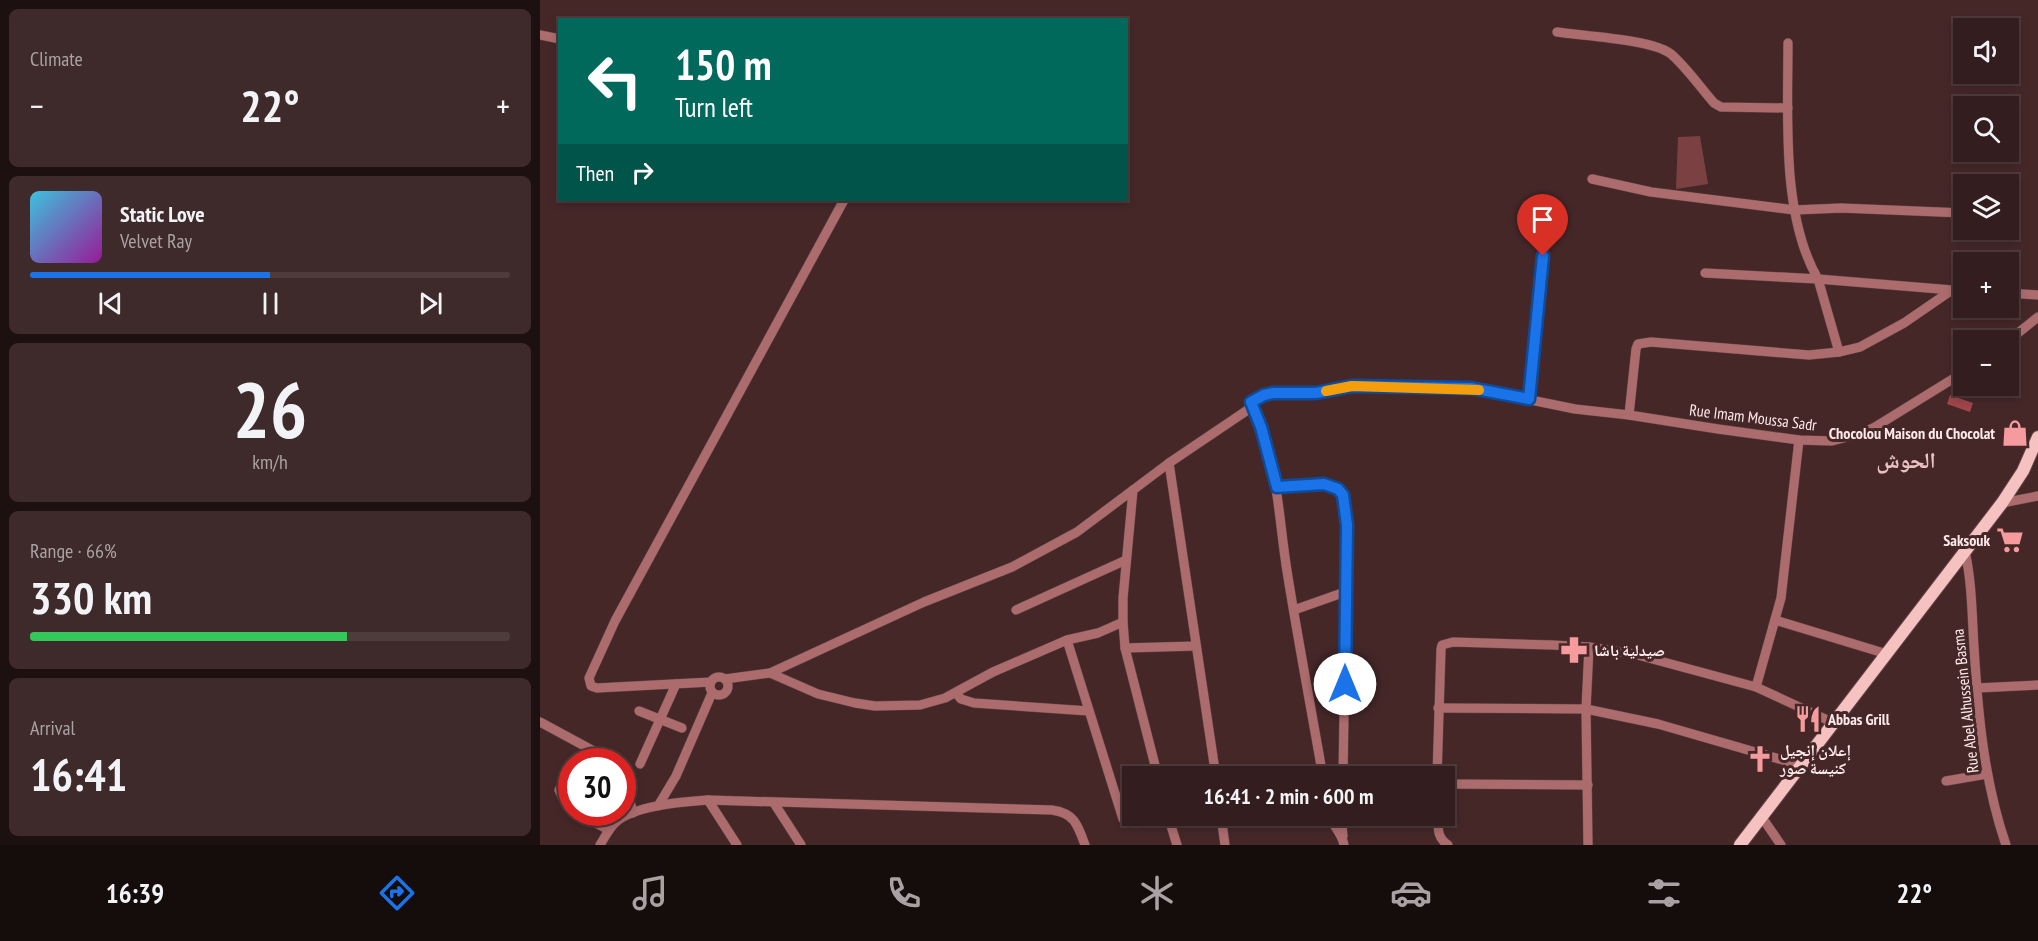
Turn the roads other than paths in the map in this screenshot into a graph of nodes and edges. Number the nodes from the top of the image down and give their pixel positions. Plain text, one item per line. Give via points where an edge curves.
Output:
1 (1557, 32) dead end
2 (540, 35) edge
3 (558, 39) edge
4 (1788, 44) dead end
5 (1788, 108) junction
6 (1592, 179) dead end
7 (843, 201) edge
8 (1795, 210) junction
9 (1953, 213) edge
10 (1545, 233) dead end
11 (1705, 273) dead end
12 (1818, 279) junction
13 (1953, 290) joint
14 (2019, 294) edge
15 (2038, 295) edge
16 (2038, 317) edge
17 (2019, 332) edge
18 (1839, 352) junction
19 (1953, 379) edge
20 (1529, 399) junction
21 (1252, 407) junction
22 (1629, 415) junction
23 (2038, 437) edge
24 (1799, 440) junction
25 (1168, 462) junction
26 (1277, 487) junction
27 (1133, 490) junction
28 (2038, 496) edge
29 (2002, 503) junction
30 (1965, 551) junction
31 (1126, 560) junction
32 (1345, 592) junction
33 (1016, 610) dead end
34 (1294, 610) junction
35 (1775, 620) junction
36 (1123, 622) junction
37 (1067, 640) junction
38 (1196, 646) junction
39 (1589, 647) junction
40 (1125, 648) junction
41 (1887, 654) junction
42 (770, 673) junction
43 (753, 676) junction
44 (725, 679) junction
45 (676, 684) junction
46 (2038, 685) edge
47 (1756, 687) junction
48 (712, 688) junction
49 (1977, 688) junction
50 (728, 690) junction
51 (956, 693) junction
52 (1438, 708) junction
53 (1586, 709) junction
54 (639, 711) dead end
55 (1089, 711) junction
56 (660, 720) junction
57 (540, 722) edge
58 (1834, 723) junction
59 (682, 728) dead end
60 (588, 748) edge
61 (640, 764) dead end
62 (1800, 765) junction
63 (1155, 766) edge
64 (1214, 766) edge
65 (1321, 766) edge
66 (1343, 766) edge
67 (1437, 766) edge
68 (1987, 774) junction
69 (1946, 781) dead end
70 (1455, 784) edge
71 (1588, 785) junction
72 (708, 801) junction
73 (774, 803) junction
74 (658, 806) junction
75 (636, 812) edge
76 (1122, 816) edge
77 (1761, 816) junction
78 (592, 826) edge
79 (1170, 826) edge
80 (1222, 826) edge
81 (1334, 826) edge
82 (1342, 826) edge
83 (1439, 826) edge
84 (605, 837) edge
85 (1343, 841) edge
86 (612, 845) edge
87 (737, 845) edge
88 (801, 845) edge
89 (1085, 845) edge
90 (1177, 845) edge
91 (1225, 845) edge
92 (1448, 845) edge
93 (1588, 845) edge
94 (1740, 845) edge
95 (1781, 845) edge
96 (2006, 845) edge

1 - 5 street via 1659,48 1671,55 1721,107
2 - 3 street
4 - 5 street
5 - 8 street
6 - 8 street via 1651,192
7 - 45 street via 615,621 589,678 591,686 597,688
8 - 9 street
8 - 12 street via 1806,258
10 - 20 street
11 - 12 street
12 - 13 street
12 - 18 street
13 - 18 street via 1860,347
14 - 15 street
16 - 17 street
18 - 22 street via 1809,356 1643,342 1635,349
19 - 24 street, Rue Imam Moussa Sadr via 1859,434 1832,441
20 - 21 street, Rue Imam Moussa Sadr via 1471,388 1352,386 1316,393 1264,395 1251,402
20 - 22 street, Rue Imam Moussa Sadr
21 - 25 street, Rue Imam Moussa Sadr
21 - 26 street
22 - 24 street, Rue Imam Moussa Sadr
23 - 29 main road via 2023,471
24 - 35 street via 1785,574
25 - 27 street, Rue Imam Moussa Sadr
25 - 38 street
26 - 32 street via 1324,484 1343,495 1347,525
26 - 34 street
27 - 31 street
27 - 42 street, Rue Imam Moussa Sadr via 1077,532 1012,567 924,602
28 - 29 street
29 - 30 main road
30 - 41 main road
30 - 49 street, Rue Abel Alhussein Basma
31 - 33 street
31 - 36 street
32 - 34 street
32 - 66 street
34 - 65 street
35 - 41 street
35 - 47 street
36 - 37 street
36 - 40 street
37 - 51 street via 993,672
37 - 55 street
38 - 40 street
38 - 64 street
39 - 47 street via 1634,654
39 - 52 street via 1446,643 1441,649
39 - 53 street
40 - 63 street
41 - 58 main road
42 - 43 street, Rue Imam Moussa Sadr
42 - 51 street via 818,694 855,704 920,705
43 - 44 street, Rue Imam Moussa Sadr
43 - 50 street
44 - 48 street via 716,678
44 - 50 street
45 - 48 street
45 - 56 street
46 - 49 street
47 - 58 street
48 - 50 street via 721,696
48 - 74 street via 676,776
49 - 68 street, Rue Abel Alhussein Basma
51 - 55 street via 974,703
52 - 53 street
52 - 67 street
53 - 62 street via 1658,724
53 - 71 street
54 - 56 street
55 - 76 street
56 - 59 street
56 - 61 street
57 - 60 street
58 - 62 main road
62 - 77 main road
68 - 69 street
68 - 96 street, Rue Abel Alhussein Basma
70 - 71 street
71 - 93 street
72 - 73 street
72 - 74 street
72 - 87 street
73 - 88 street
73 - 89 street via 1052,810 1072,818
74 - 75 street
77 - 94 main road
77 - 95 street
78 - 84 street
79 - 90 street
80 - 91 street
81 - 85 street
82 - 85 street
83 - 92 street via 1439,835
84 - 86 street

